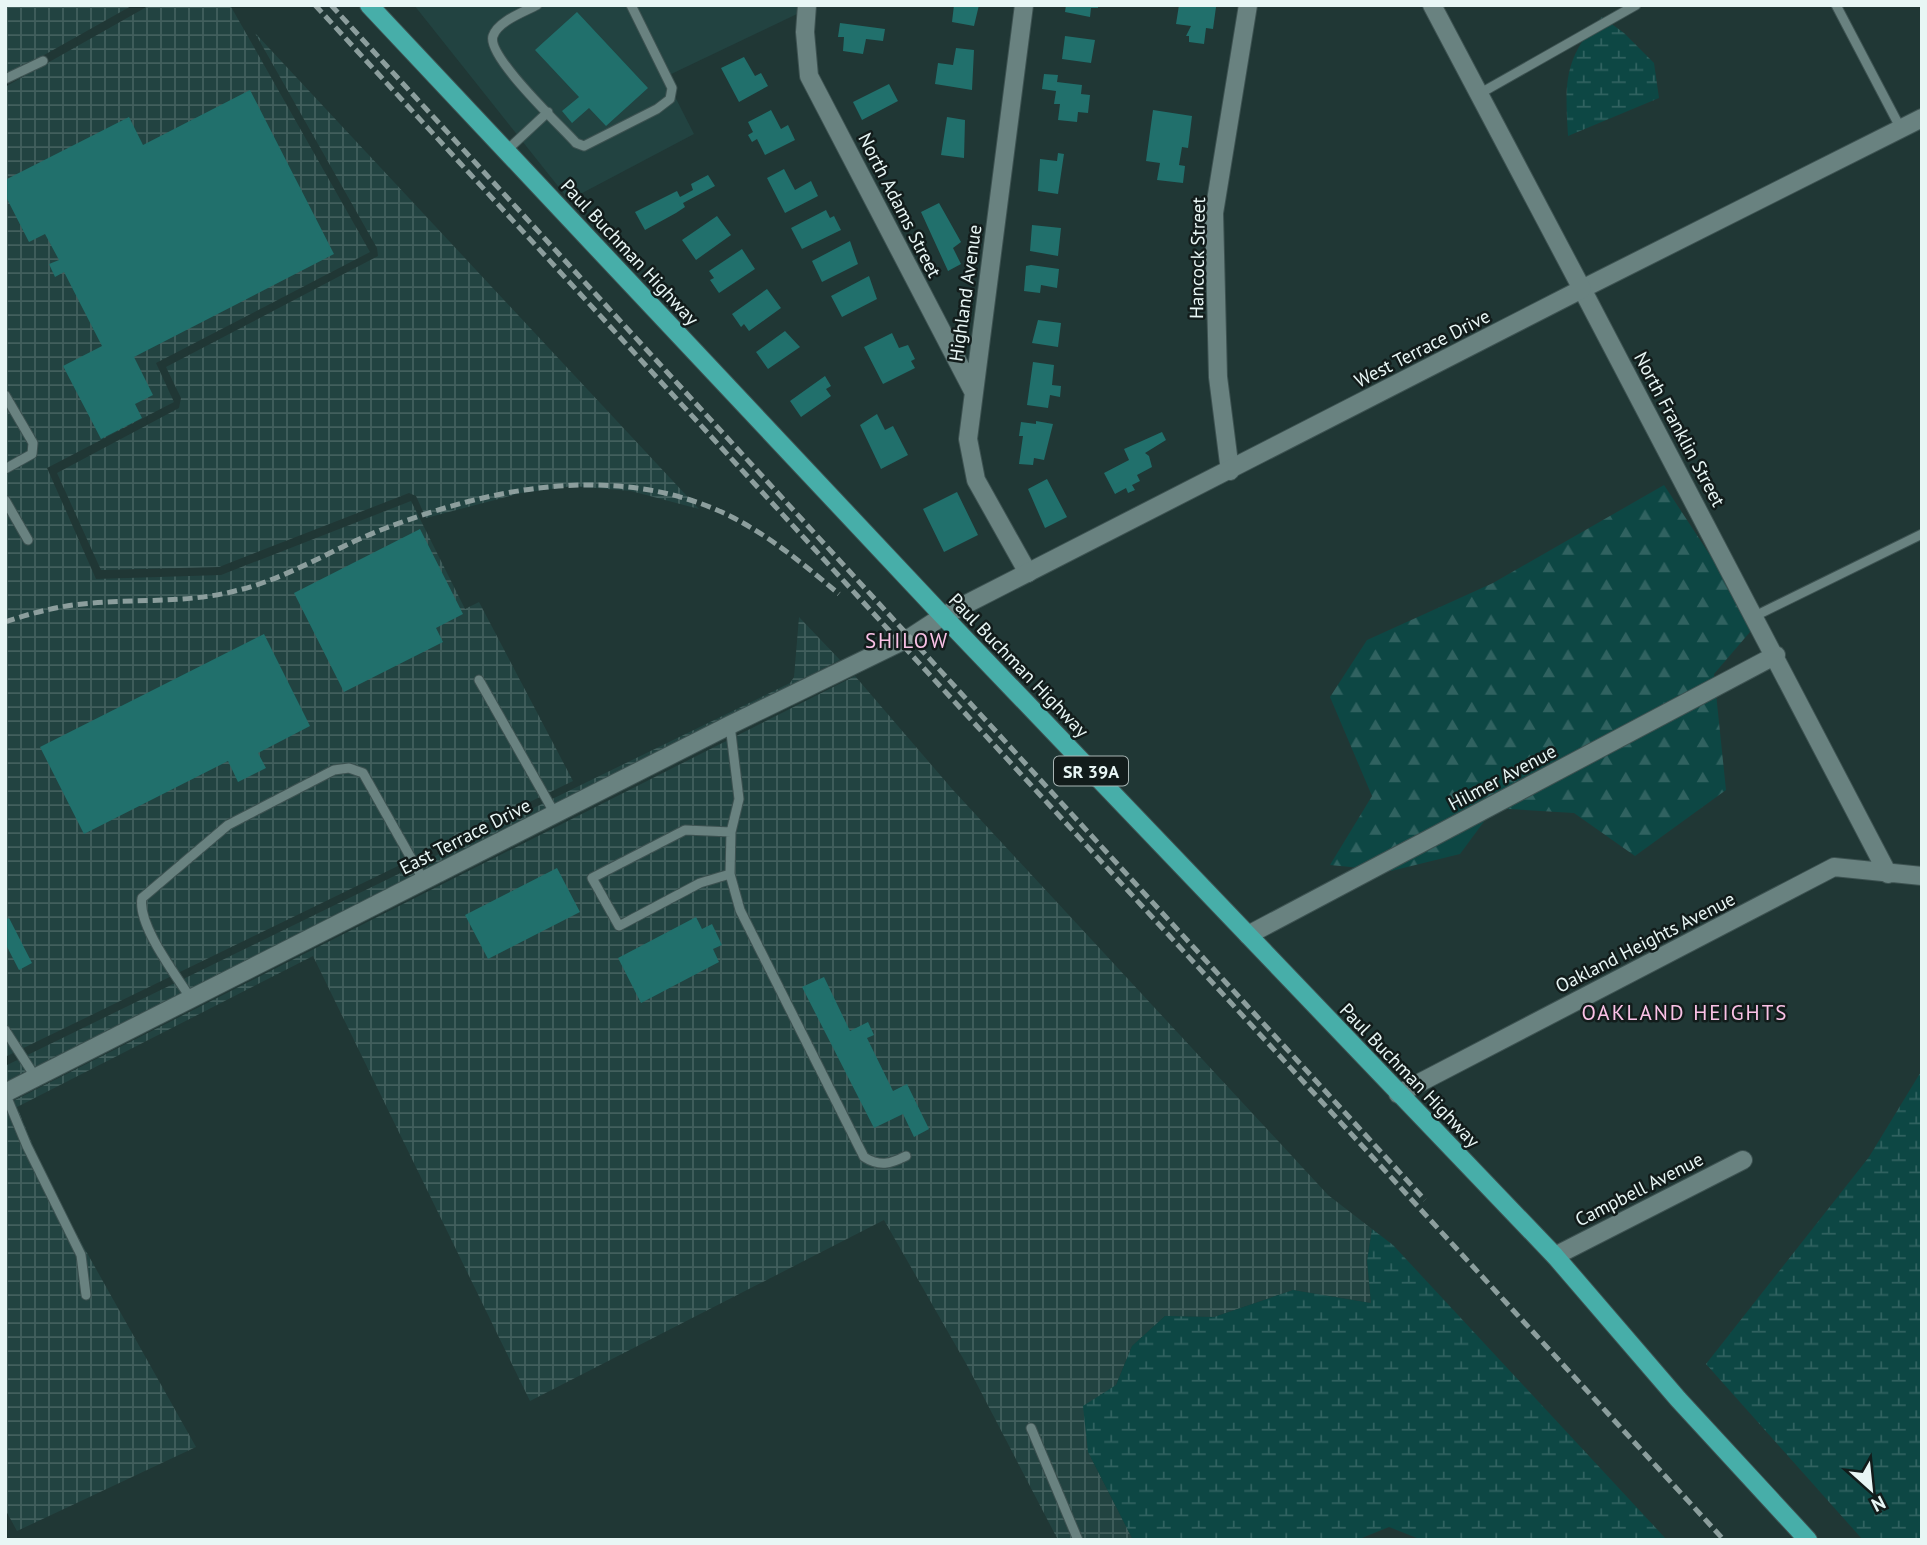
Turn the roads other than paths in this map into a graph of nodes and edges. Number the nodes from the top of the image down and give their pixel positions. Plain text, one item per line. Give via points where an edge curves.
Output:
1 (537, 5) edge
2 (631, 5) edge
3 (807, 5) edge
4 (1024, 5) edge
5 (1248, 5) edge
6 (1432, 5) edge
7 (1636, 5) edge
8 (1836, 5) edge
9 (374, 7) edge
10 (43, 61) dead end
11 (5, 79) edge
12 (1479, 94) junction
13 (548, 112) junction
14 (1922, 118) edge
15 (1901, 128) junction
16 (506, 151) junction
17 (1582, 289) junction
18 (973, 391) junction
19 (5, 394) edge
20 (5, 469) edge
21 (1230, 471) junction
22 (5, 500) edge
23 (1922, 534) edge
24 (28, 540) dead end
25 (1028, 573) junction
26 (1755, 616) junction
27 (943, 617) junction
28 (1776, 655) junction
29 (480, 680) dead end
30 (730, 725) junction
31 (555, 814) junction
32 (731, 832) junction
33 (730, 874) junction
34 (1888, 874) junction
35 (1922, 876) edge
36 (424, 881) junction
37 (1248, 935) junction
38 (191, 999) junction
39 (5, 1030) edge
40 (36, 1078) junction
41 (5, 1093) edge
42 (1398, 1094) junction
43 (906, 1156) dead end
44 (1742, 1160) dead end
45 (1555, 1256) junction
46 (86, 1295) dead end
47 (1031, 1428) dead end
48 (1078, 1540) edge
49 (1808, 1540) edge

1 - 13 lane via 500,26 492,47
2 - 13 lane via 671,88 670,99 584,146
3 - 18 street, North Adams Street via 809,76
4 - 18 street, Highland Avenue
5 - 21 street, Hancock Street via 1214,214 1218,377
6 - 12 street, North Franklin Street
7 - 12 lane
8 - 15 lane
9 - 16 main road, Paul Buchman Highway / SR 39A
10 - 11 lane
12 - 17 street, North Franklin Street
13 - 16 lane
14 - 15 street, West Terrace Drive
15 - 17 street, West Terrace Drive
16 - 27 main road, Paul Buchman Highway / SR 39A
17 - 21 street, West Terrace Drive
17 - 26 street, North Franklin Street
18 - 25 street, Highland Avenue via 968,439 976,480
19 - 20 lane via 33,443 32,454
21 - 25 street, West Terrace Drive
22 - 24 lane
23 - 26 lane
25 - 27 street, West Terrace Drive
26 - 28 street, North Franklin Street
27 - 30 street, East Terrace Drive
27 - 37 main road, Paul Buchman Highway / SR 39A
28 - 34 street, North Franklin Street
28 - 37 street, Hilmer Avenue
29 - 31 lane
30 - 31 street, East Terrace Drive
30 - 32 lane via 739,799
31 - 36 street, East Terrace Drive
32 - 33 lane
32 - 33 lane via 685,830 592,878 619,926 700,883
33 - 43 lane via 740,910 864,1157 875,1164 889,1164
34 - 35 street, Oakland Heights Avenue
34 - 42 street, Oakland Heights Avenue via 1834,867
36 - 38 street, East Terrace Drive
36 - 38 lane via 363,774 349,768 334,770 228,825 142,898 140,909 146,926
37 - 42 main road, Paul Buchman Highway / SR 39A
38 - 40 street, East Terrace Drive
39 - 40 lane
40 - 41 street, East Terrace Drive
41 - 46 lane via 81,1255
42 - 45 main road, Paul Buchman Highway / SR 39A
44 - 45 street, Campbell Avenue
45 - 49 main road, Paul Buchman Highway / SR 39A
47 - 48 lane

